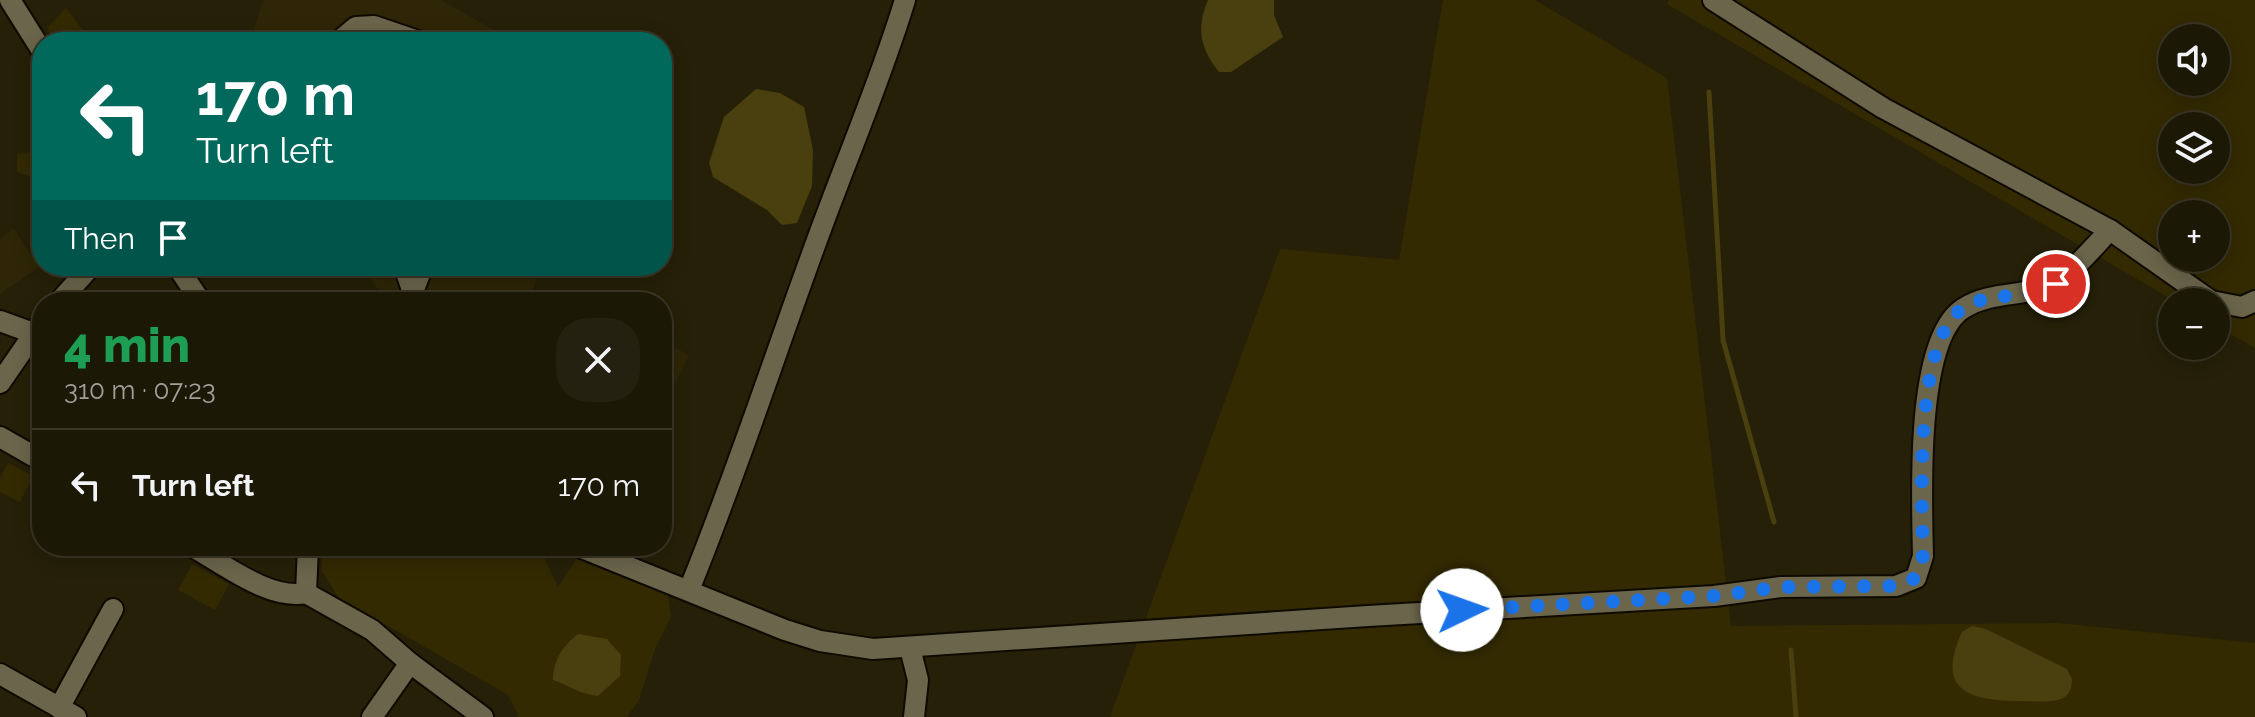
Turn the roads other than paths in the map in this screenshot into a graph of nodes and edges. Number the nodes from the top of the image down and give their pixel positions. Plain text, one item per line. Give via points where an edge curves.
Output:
1 (10, 0) edge
2 (905, 0) edge
3 (1713, 0) edge
4 (350, 32) edge
5 (392, 32) edge
6 (32, 35) edge
7 (2110, 230) junction
8 (82, 276) edge
9 (68, 292) edge
10 (2255, 301) edge
11 (0, 321) edge
12 (32, 327) edge
13 (32, 337) edge
14 (0, 383) edge
15 (0, 437) edge
16 (32, 455) edge
17 (209, 556) edge
18 (308, 556) edge
19 (602, 556) edge
20 (689, 590) junction
21 (306, 593) junction
22 (113, 609) dead end
23 (910, 648) junction
24 (410, 663) junction
25 (0, 674) edge
26 (68, 712) edge
27 (372, 717) edge
28 (483, 717) edge
29 (914, 717) edge

1 - 6 street
2 - 20 street via 730,490
3 - 7 street via 1883,108
4 - 5 street via 374,26
7 - 10 street via 2211,301 2242,307
7 - 23 street via 2056,284 1988,297 1961,309 1940,339 1925,409 1923,556 1916,578 1896,586 1781,587 1714,596
8 - 9 street
11 - 12 street
13 - 14 street
15 - 16 street
17 - 21 street via 267,589 294,596
18 - 21 street
19 - 20 street
20 - 23 street via 820,641
21 - 24 street via 372,630
22 - 26 street
23 - 29 street via 918,680
24 - 27 street
24 - 28 street
25 - 26 street

